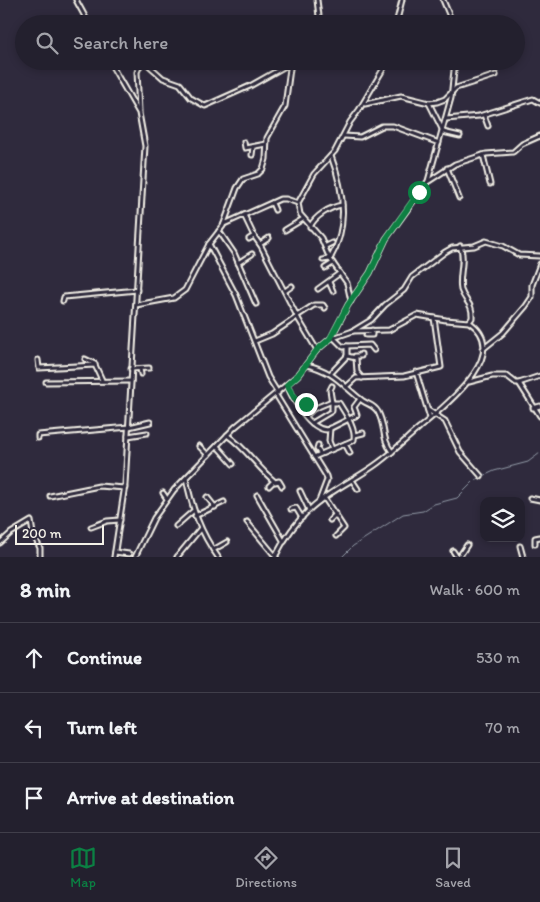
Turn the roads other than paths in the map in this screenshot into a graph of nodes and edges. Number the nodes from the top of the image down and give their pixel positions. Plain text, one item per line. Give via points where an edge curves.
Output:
1 (76, 0) edge
2 (317, 0) edge
3 (402, 0) edge
4 (443, 0) edge
5 (84, 15) edge
6 (319, 15) edge
7 (398, 15) edge
8 (449, 15) edge
9 (115, 70) edge
10 (137, 70) edge
11 (154, 70) edge
12 (276, 70) edge
13 (290, 70) edge
14 (383, 70) edge
15 (454, 70) edge
16 (496, 75) dead end
17 (453, 90) junction
18 (429, 103) junction
19 (540, 103) edge
20 (501, 105) dead end
21 (362, 106) junction
22 (503, 109) junction
23 (139, 113) junction
24 (484, 115) junction
25 (446, 119) junction
26 (488, 126) dead end
27 (443, 132) junction
28 (344, 136) junction
29 (460, 136) dead end
30 (540, 136) edge
31 (244, 142) dead end
32 (440, 143) junction
33 (266, 144) junction
34 (253, 146) junction
35 (252, 155) dead end
36 (483, 155) junction
37 (331, 156) junction
38 (447, 168) junction
39 (428, 181) junction
40 (490, 184) dead end
41 (458, 198) dead end
42 (272, 203) junction
43 (298, 203) junction
44 (342, 205) junction
45 (275, 210) dead end
46 (244, 215) junction
47 (303, 219) junction
48 (223, 224) junction
49 (310, 227) junction
50 (285, 230) dead end
51 (219, 231) junction
52 (254, 236) junction
53 (269, 238) dead end
54 (250, 239) dead end
55 (332, 243) dead end
56 (209, 244) junction
57 (260, 244) junction
58 (326, 246) junction
59 (460, 246) junction
60 (252, 254) dead end
61 (540, 256) edge
62 (323, 260) dead end
63 (332, 261) junction
64 (238, 263) junction
65 (540, 264) edge
66 (326, 268) dead end
67 (340, 273) junction
68 (329, 282) junction
69 (292, 286) dead end
70 (318, 289) dead end
71 (136, 290) junction
72 (333, 291) dead end
73 (285, 292) junction
74 (63, 301) dead end
75 (351, 301) junction
76 (256, 304) dead end
77 (136, 306) junction
78 (325, 308) dead end
79 (297, 316) junction
80 (434, 318) junction
81 (469, 322) junction
82 (372, 330) junction
83 (352, 331) junction
84 (366, 336) dead end
85 (332, 339) junction
86 (254, 341) junction
87 (347, 346) junction
88 (484, 349) junction
89 (317, 350) junction
90 (374, 350) dead end
91 (361, 354) dead end
92 (347, 356) junction
93 (354, 356) junction
94 (86, 359) dead end
95 (38, 360) dead end
96 (95, 365) junction
97 (307, 365) junction
98 (149, 368) dead end
99 (131, 369) junction
100 (140, 369) junction
101 (416, 372) junction
102 (331, 373) junction
103 (141, 374) dead end
104 (540, 376) edge
105 (362, 378) junction
106 (102, 381) junction
107 (131, 381) junction
108 (46, 382) dead end
109 (468, 382) junction
110 (519, 383) junction
111 (287, 385) junction
112 (332, 386) dead end
113 (346, 387) junction
114 (277, 394) junction
115 (360, 399) junction
116 (332, 402) junction
117 (540, 406) edge
118 (300, 407) junction
119 (533, 408) junction
120 (313, 409) junction
121 (428, 410) junction
122 (436, 414) junction
123 (306, 416) junction
124 (540, 416) edge
125 (430, 418) junction
126 (348, 419) junction
127 (150, 422) dead end
128 (312, 424) junction
129 (129, 427) junction
130 (330, 428) junction
131 (322, 429) junction
132 (147, 433) dead end
133 (363, 433) dead end
134 (227, 435) junction
135 (354, 435) junction
136 (128, 436) junction
137 (38, 438) dead end
138 (329, 441) junction
139 (346, 444) junction
140 (318, 445) dead end
141 (199, 446) dead end
142 (217, 446) junction
143 (332, 449) junction
144 (392, 452) junction
145 (320, 453) junction
146 (350, 453) dead end
147 (208, 455) junction
148 (314, 457) junction
149 (233, 464) dead end
150 (481, 476) dead end
151 (186, 477) junction
152 (352, 480) junction
153 (275, 482) junction
154 (270, 486) dead end
155 (282, 486) dead end
156 (125, 488) junction
157 (358, 489) dead end
158 (300, 491) dead end
159 (164, 493) dead end
160 (257, 495) dead end
161 (50, 496) dead end
162 (207, 497) dead end
163 (167, 498) junction
164 (530, 498) dead end
165 (325, 499) junction
166 (540, 500) edge
167 (224, 502) dead end
168 (318, 502) junction
169 (215, 507) junction
170 (291, 509) dead end
171 (309, 510) junction
172 (193, 511) junction
173 (336, 514) junction
174 (195, 516) junction
175 (302, 518) junction
176 (120, 520) junction
177 (330, 520) dead end
178 (247, 522) dead end
179 (176, 526) dead end
180 (91, 527) dead end
181 (200, 529) junction
182 (336, 536) dead end
183 (540, 537) edge
184 (227, 542) dead end
185 (284, 542) junction
186 (0, 543) edge
187 (535, 544) dead end
188 (467, 545) dead end
189 (520, 546) dead end
190 (213, 550) junction
191 (453, 551) dead end
192 (115, 552) junction
193 (129, 554) dead end
194 (40, 557) edge
195 (114, 557) edge
196 (135, 557) edge
197 (177, 557) edge
198 (218, 557) edge
199 (276, 557) edge
200 (458, 557) edge
201 (522, 557) edge

1 - 5 street
2 - 6 street
3 - 7 street
4 - 8 street
9 - 23 street
10 - 23 street
11 - 12 street via 163,78 180,84 192,98 205,106
13 - 33 street via 285,106
14 - 21 street
15 - 17 street
16 - 17 street
17 - 18 street via 443,100
17 - 25 street
18 - 21 street via 401,96
18 - 27 street
19 - 22 street via 533,99
20 - 22 street
21 - 28 street
22 - 24 street
23 - 71 street via 145,146
24 - 25 street
24 - 26 street
25 - 27 street
27 - 29 street
27 - 32 street
28 - 32 street via 360,138 382,126 393,126
28 - 37 street
30 - 36 street via 513,152
31 - 34 street via 245,148
32 - 39 street
33 - 34 street
33 - 48 street via 263,169 241,183
34 - 35 street
36 - 38 street
36 - 40 street
37 - 43 street via 314,174
37 - 44 street
38 - 39 street
38 - 41 street
39 - 75 street via 386,239 370,273
42 - 43 street via 286,198
42 - 45 street
42 - 46 street
43 - 47 street
44 - 49 street via 332,207
44 - 63 street via 342,227
46 - 48 street
46 - 52 street
47 - 49 street
47 - 50 street
48 - 51 street
49 - 58 street
51 - 56 street
51 - 64 street
52 - 54 street
52 - 57 street
53 - 57 street
55 - 58 street
56 - 77 street via 188,284 177,297
56 - 86 street via 236,295
57 - 73 street
58 - 63 street
59 - 61 street via 474,246 486,241 519,255
59 - 81 street via 463,258 461,289 473,310
59 - 83 street via 445,252 412,277 404,290 371,320
60 - 64 street
62 - 63 street
63 - 66 street
63 - 67 street
64 - 76 street
65 - 88 street via 532,285 532,297 503,334
67 - 68 street
67 - 75 street via 348,283
68 - 70 street
68 - 72 street
69 - 73 street
71 - 74 street via 64,297
71 - 77 street
73 - 79 street
75 - 85 street
77 - 99 street
78 - 79 street via 314,305
79 - 86 street via 272,334
79 - 89 street
80 - 81 street
80 - 82 street via 417,315 393,328
80 - 101 street via 442,366
81 - 88 street via 482,334
82 - 83 street
82 - 84 street via 372,335
83 - 85 street
85 - 87 street via 343,347
85 - 89 street
86 - 114 street
87 - 90 street via 370,345
87 - 92 street
88 - 109 street via 476,372
89 - 97 street
91 - 93 street
92 - 93 street
92 - 102 street
93 - 105 street via 357,372
94 - 96 street
95 - 96 street via 39,368
96 - 106 street
97 - 102 street
97 - 111 street
98 - 100 street
99 - 100 street
99 - 107 street
100 - 103 street
101 - 105 street via 404,376
101 - 121 street
102 - 113 street
104 - 110 street
105 - 113 street via 356,378
106 - 107 street
106 - 108 street
107 - 129 street
109 - 110 street via 507,376
109 - 122 street
110 - 119 street
111 - 114 street
111 - 118 street
112 - 116 street
113 - 115 street
114 - 134 street
114 - 148 street
115 - 126 street via 354,407 357,415
115 - 144 street via 373,405 377,411 384,428 385,442
116 - 120 street
116 - 126 street via 339,403
116 - 128 street via 332,411
117 - 119 street
118 - 120 street via 308,403
118 - 123 street
119 - 124 street
120 - 123 street
121 - 122 street
121 - 125 street
122 - 125 street
122 - 150 street via 444,421 460,452
123 - 128 street
125 - 144 street
126 - 130 street
126 - 135 street
127 - 129 street
128 - 131 street
129 - 136 street
129 - 137 street via 68,431 38,435
130 - 131 street
130 - 138 street
131 - 138 street
132 - 136 street
133 - 135 street
134 - 142 street
134 - 153 street
135 - 139 street via 354,440
136 - 156 street
138 - 143 street
139 - 143 street
139 - 146 street
140 - 145 street
141 - 147 street
142 - 147 street
142 - 149 street
143 - 145 street
144 - 152 street
145 - 148 street
147 - 151 street
148 - 168 street via 327,480
151 - 163 street
151 - 172 street
152 - 157 street
152 - 165 street
153 - 154 street
153 - 155 street via 279,481
156 - 161 street via 100,486
156 - 176 street
158 - 171 street
159 - 163 street
160 - 185 street
162 - 169 street
163 - 196 street
164 - 166 street
165 - 168 street
165 - 173 street
167 - 169 street
168 - 171 street
169 - 174 street
170 - 175 street via 296,508
171 - 175 street
172 - 174 street
172 - 179 street
173 - 177 street
173 - 182 street via 344,528
174 - 181 street
175 - 185 street
176 - 180 street
176 - 192 street
178 - 199 street
181 - 190 street
181 - 197 street
183 - 187 street via 534,538
184 - 190 street
185 - 199 street
186 - 194 street via 30,520
188 - 200 street
189 - 201 street
190 - 198 street
191 - 200 street
192 - 193 street
192 - 195 street

